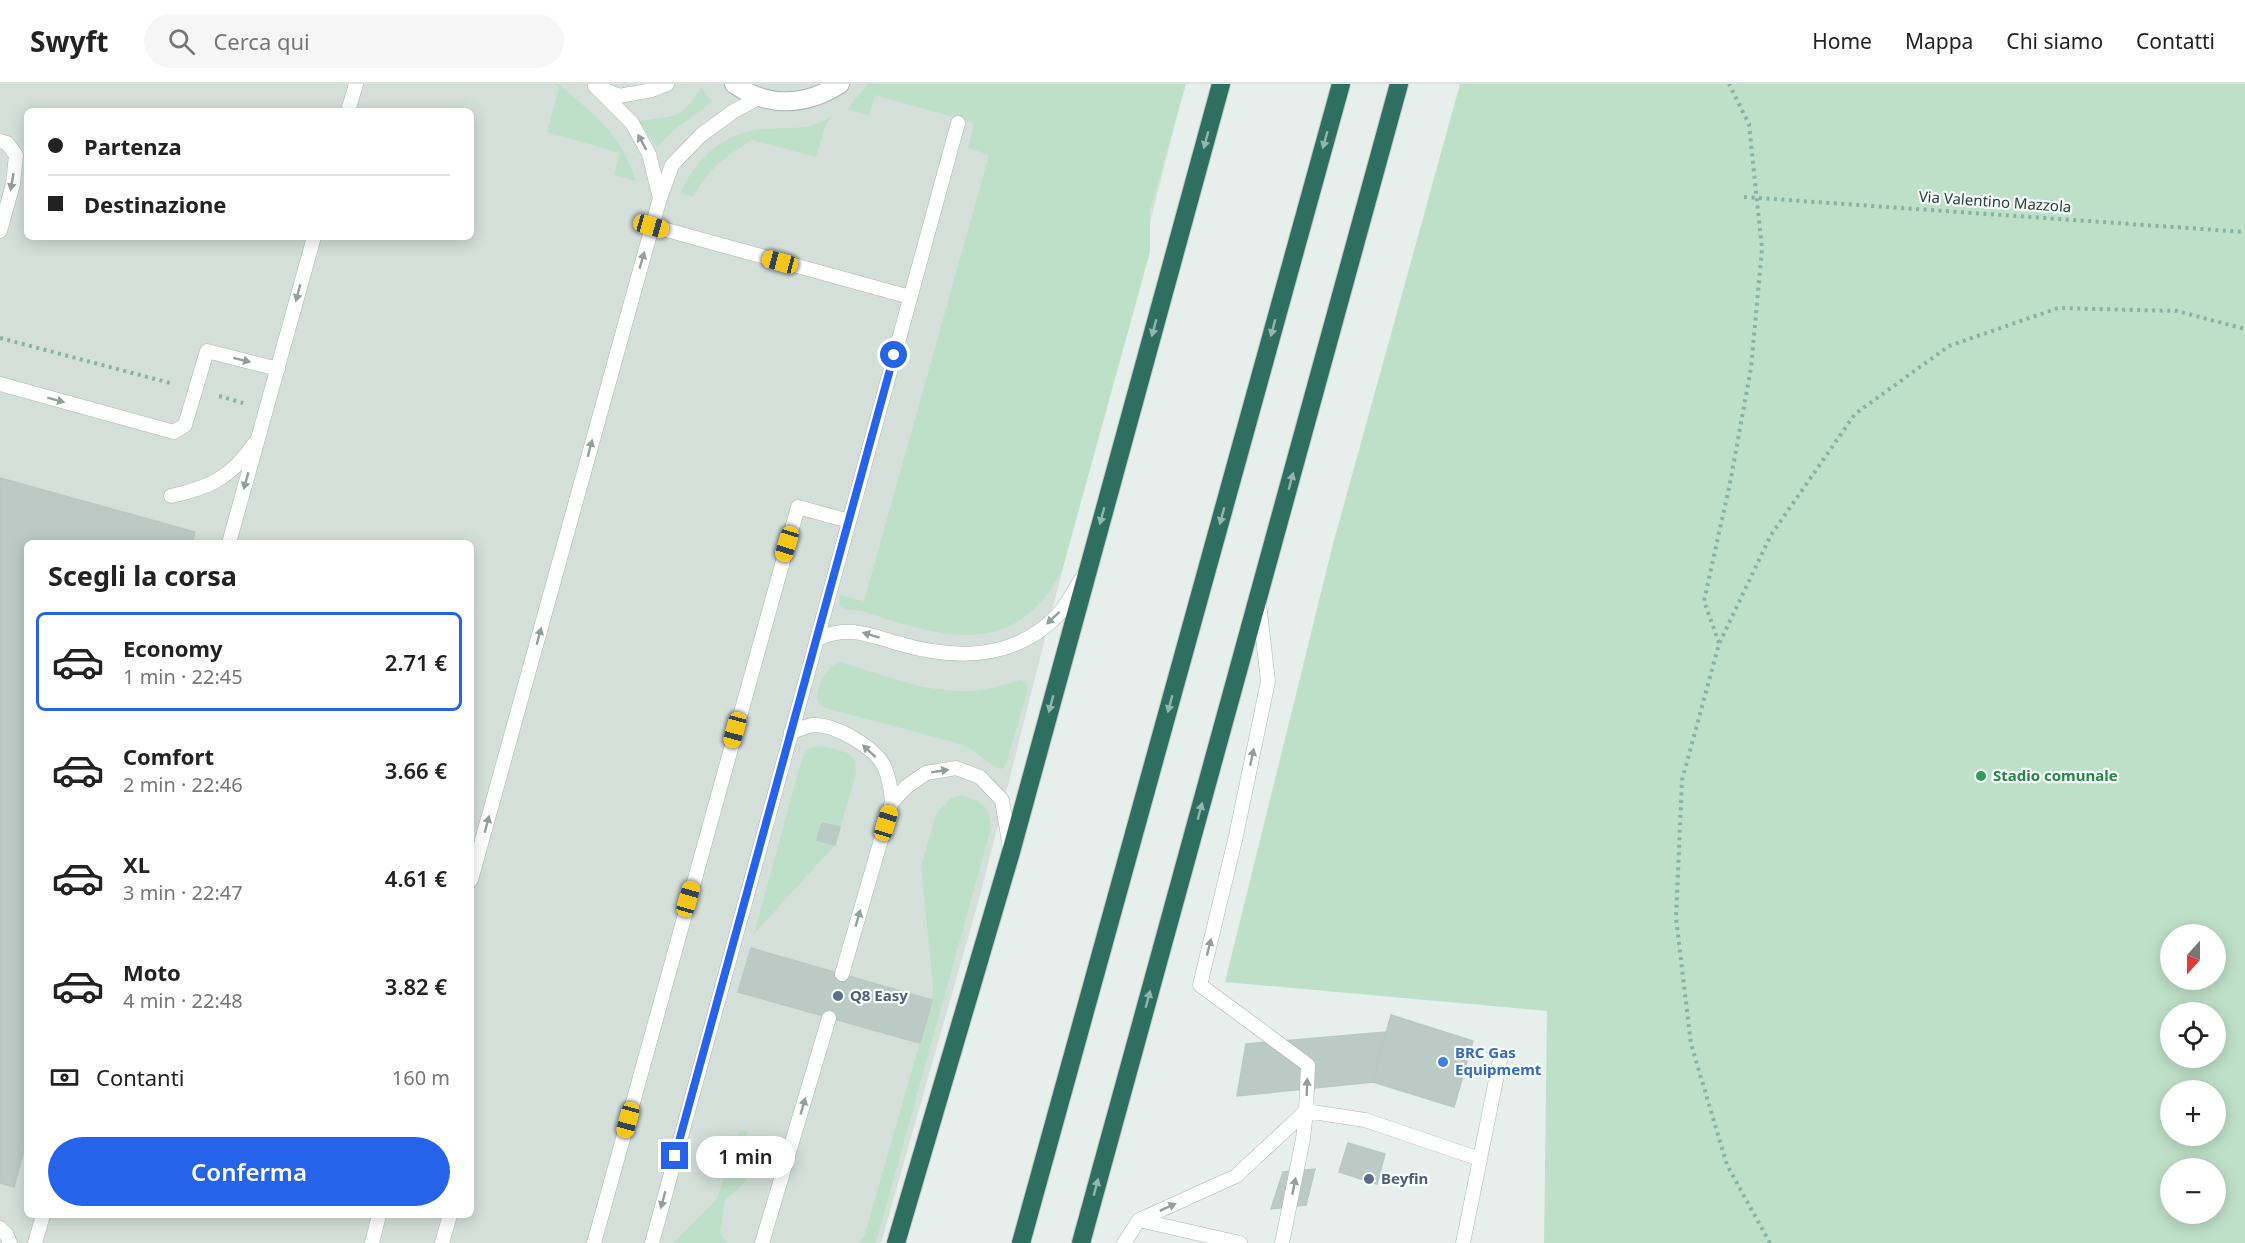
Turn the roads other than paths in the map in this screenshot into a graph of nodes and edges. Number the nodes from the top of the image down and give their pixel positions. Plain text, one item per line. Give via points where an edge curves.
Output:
1 (356, 84) edge
2 (667, 84) edge
3 (734, 84) edge
4 (840, 84) edge
5 (1341, 84) edge
6 (1399, 84) edge
7 (594, 85) edge
8 (1218, 89) edge
9 (760, 97) junction
10 (349, 108) edge
11 (958, 123) dead end
12 (0, 141) edge
13 (660, 198) junction
14 (651, 226) junction
15 (0, 231) edge
16 (313, 240) edge
17 (910, 297) junction
18 (278, 369) junction
19 (0, 384) edge
20 (260, 434) junction
21 (171, 496) dead end
22 (849, 521) junction
23 (230, 540) edge
24 (1087, 571) junction
25 (1259, 598) junction
26 (817, 639) junction
27 (791, 732) junction
28 (892, 802) junction
29 (1011, 852) junction
30 (474, 869) edge
31 (842, 974) dead end
32 (829, 1017) dead end
33 (1500, 1060) dead end
34 (1306, 1111) junction
35 (1480, 1159) junction
36 (42, 1218) edge
37 (378, 1218) edge
38 (449, 1218) edge
39 (1139, 1220) junction
40 (0, 1228) edge
41 (371, 1241) edge
42 (10, 1243) edge
43 (35, 1243) edge
44 (442, 1243) edge
45 (594, 1243) edge
46 (652, 1243) edge
47 (762, 1243) edge
48 (896, 1243) edge
49 (1021, 1243) edge
50 (1081, 1243) edge
51 (1124, 1243) edge
52 (1240, 1243) edge
53 (1282, 1243) edge
54 (1463, 1243) edge

1 - 10 lane
2 - 7 lane via 619,96
3 - 9 street
4 - 9 street via 798,102
5 -> 49 highway
25 -> 6 highway
13 -> 7 lane via 649,154 632,123
8 -> 24 highway
9 - 13 lane via 701,135 672,165
11 - 17 lane
12 -> 15 lane via 7,143 16,155 13,184
13 - 14 lane
14 - 17 lane
30 -> 14 lane
16 -> 18 lane
17 - 22 lane
19 -> 18 lane via 174,432 185,425 207,351
18 - 20 lane
20 - 21 lane via 246,456 224,478
20 -> 23 lane
22 - 26 lane
22 - 45 lane via 798,507
24 -> 26 lane via 1057,616 1020,644 976,655 924,651 858,631 832,632
24 -> 29 highway
34 -> 25 lane via 1308,1065 1200,984 1268,681
50 -> 25 highway
26 - 27 lane
28 -> 27 lane via 884,765 866,746 837,731 814,725
27 -> 46 lane
28 -> 29 lane via 926,773 956,768 980,777 1002,800
31 -> 28 lane
29 - 48 highway
47 -> 32 lane
33 - 35 lane
34 - 35 lane via 1365,1119
39 -> 34 lane via 1236,1176
53 -> 34 lane
35 - 54 lane
36 - 43 lane
37 - 41 lane
38 - 44 lane
39 - 51 lane
39 - 52 lane
40 - 42 lane

